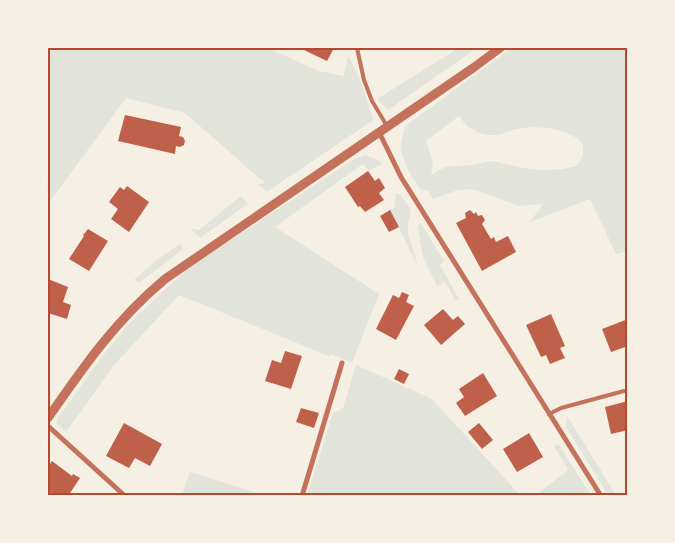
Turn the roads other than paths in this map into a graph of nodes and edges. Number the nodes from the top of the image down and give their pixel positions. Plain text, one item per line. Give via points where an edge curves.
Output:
1 (357, 48) edge
2 (500, 48) edge
3 (387, 126) junction
4 (379, 132) junction
5 (342, 363) dead end
6 (624, 391) dead end
7 (549, 414) junction
8 (48, 418) edge
9 (48, 426) edge
10 (125, 496) edge
11 (302, 496) edge
12 (601, 496) edge

1 - 3 lane via 372,101
2 - 3 street
3 - 4 street
4 - 7 street via 401,177
4 - 8 street via 207,248 151,290 106,336
5 - 11 street
6 - 7 lane
7 - 12 street
9 - 10 street

